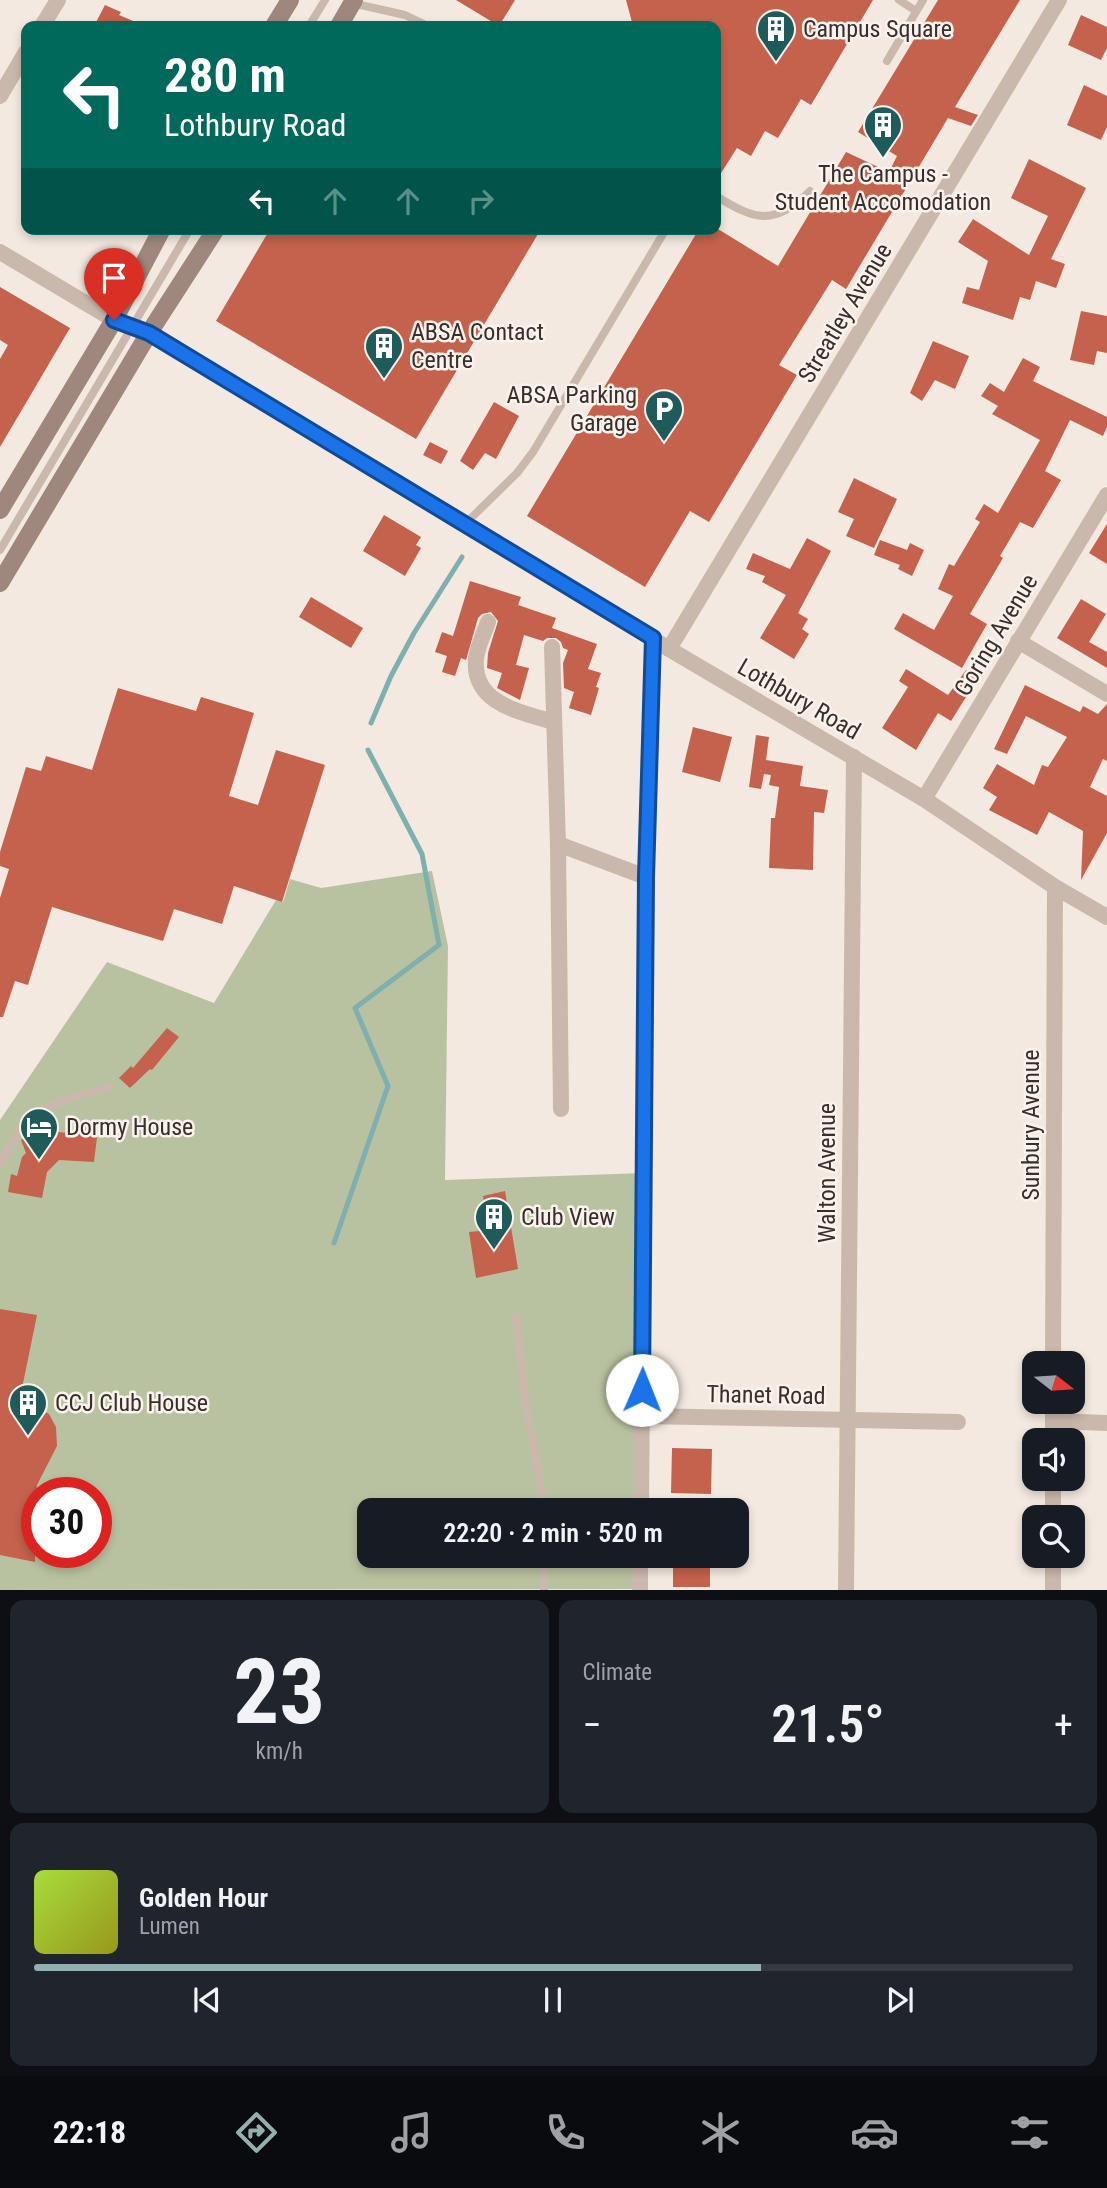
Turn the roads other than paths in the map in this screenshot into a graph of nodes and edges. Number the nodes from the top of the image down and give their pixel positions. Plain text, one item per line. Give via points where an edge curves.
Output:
1 (58, 0) edge
2 (290, 0) edge
3 (325, 0) edge
4 (899, 0) edge
5 (923, 0) edge
6 (1059, 0) edge
7 (353, 1) edge
8 (916, 11) junction
9 (45, 21) edge
10 (277, 21) edge
11 (312, 21) edge
12 (342, 21) edge
13 (418, 21) edge
14 (21, 60) edge
15 (887, 61) dead end
16 (0, 96) edge
17 (810, 191) dead end
18 (721, 199) edge
19 (159, 235) edge
20 (187, 235) edge
21 (211, 235) edge
22 (662, 235) edge
23 (0, 251) edge
24 (114, 320) junction
25 (140, 330) junction
26 (1107, 495) edge
27 (0, 510) edge
28 (465, 523) junction
29 (0, 550) edge
30 (0, 583) edge
31 (488, 622) dead end
32 (653, 638) junction
33 (1018, 641) junction
34 (552, 647) dead end
35 (669, 649) junction
36 (1107, 694) edge
37 (554, 722) junction
38 (854, 757) junction
39 (924, 799) junction
40 (558, 844) junction
41 (646, 877) junction
42 (1055, 887) junction
43 (1107, 917) edge
44 (110, 1087) dead end
45 (561, 1109) dead end
46 (0, 1163) edge
47 (516, 1318) dead end
48 (1053, 1351) edge
49 (1053, 1414) edge
50 (642, 1416) junction
51 (848, 1419) junction
52 (1053, 1421) junction
53 (958, 1422) dead end
54 (1107, 1423) edge
55 (1053, 1428) edge
56 (542, 1498) edge
57 (641, 1498) edge
58 (543, 1568) edge
59 (640, 1568) edge
60 (1053, 1568) edge
61 (544, 1590) edge
62 (640, 1590) edge
63 (846, 1590) edge
64 (1053, 1590) edge

1 - 9 street
2 - 10 main road
3 - 11 lane
4 - 8 lane
5 - 8 lane
6 - 35 street, Streatley Avenue
7 - 12 main road
7 - 13 lane
8 - 15 lane
14 - 16 street
17 - 18 lane via 786,212 771,216 741,212
19 - 24 main road
20 - 25 lane
21 - 25 main road
22 - 28 lane via 533,452
23 - 24 street, Lothbury Road
24 - 25 street, Lothbury Road
24 - 27 main road
25 - 28 street, Lothbury Road
25 - 29 lane
25 - 30 main road
26 - 33 street, Goring Avenue
28 - 32 street, Lothbury Road
31 - 37 street via 476,658 480,684 504,706
32 - 35 street, Lothbury Road
32 - 41 street
33 - 36 street
33 - 39 street, Goring Avenue
34 - 37 street
35 - 38 street, Lothbury Road
37 - 40 street
38 - 39 street, Lothbury Road
38 - 51 street, Walton Avenue
39 - 42 street, Lothbury Road
40 - 41 street
40 - 45 street
41 - 50 street
42 - 43 street, Lothbury Road
42 - 48 street, Sunbury Avenue
44 - 46 lane via 29,1115
47 - 56 lane
49 - 52 street
50 - 51 street, Thanet Road
50 - 57 street
51 - 53 street, Thanet Road
51 - 63 street, Walton Avenue
52 - 54 street
52 - 55 street
58 - 61 lane
59 - 62 street
60 - 64 street

